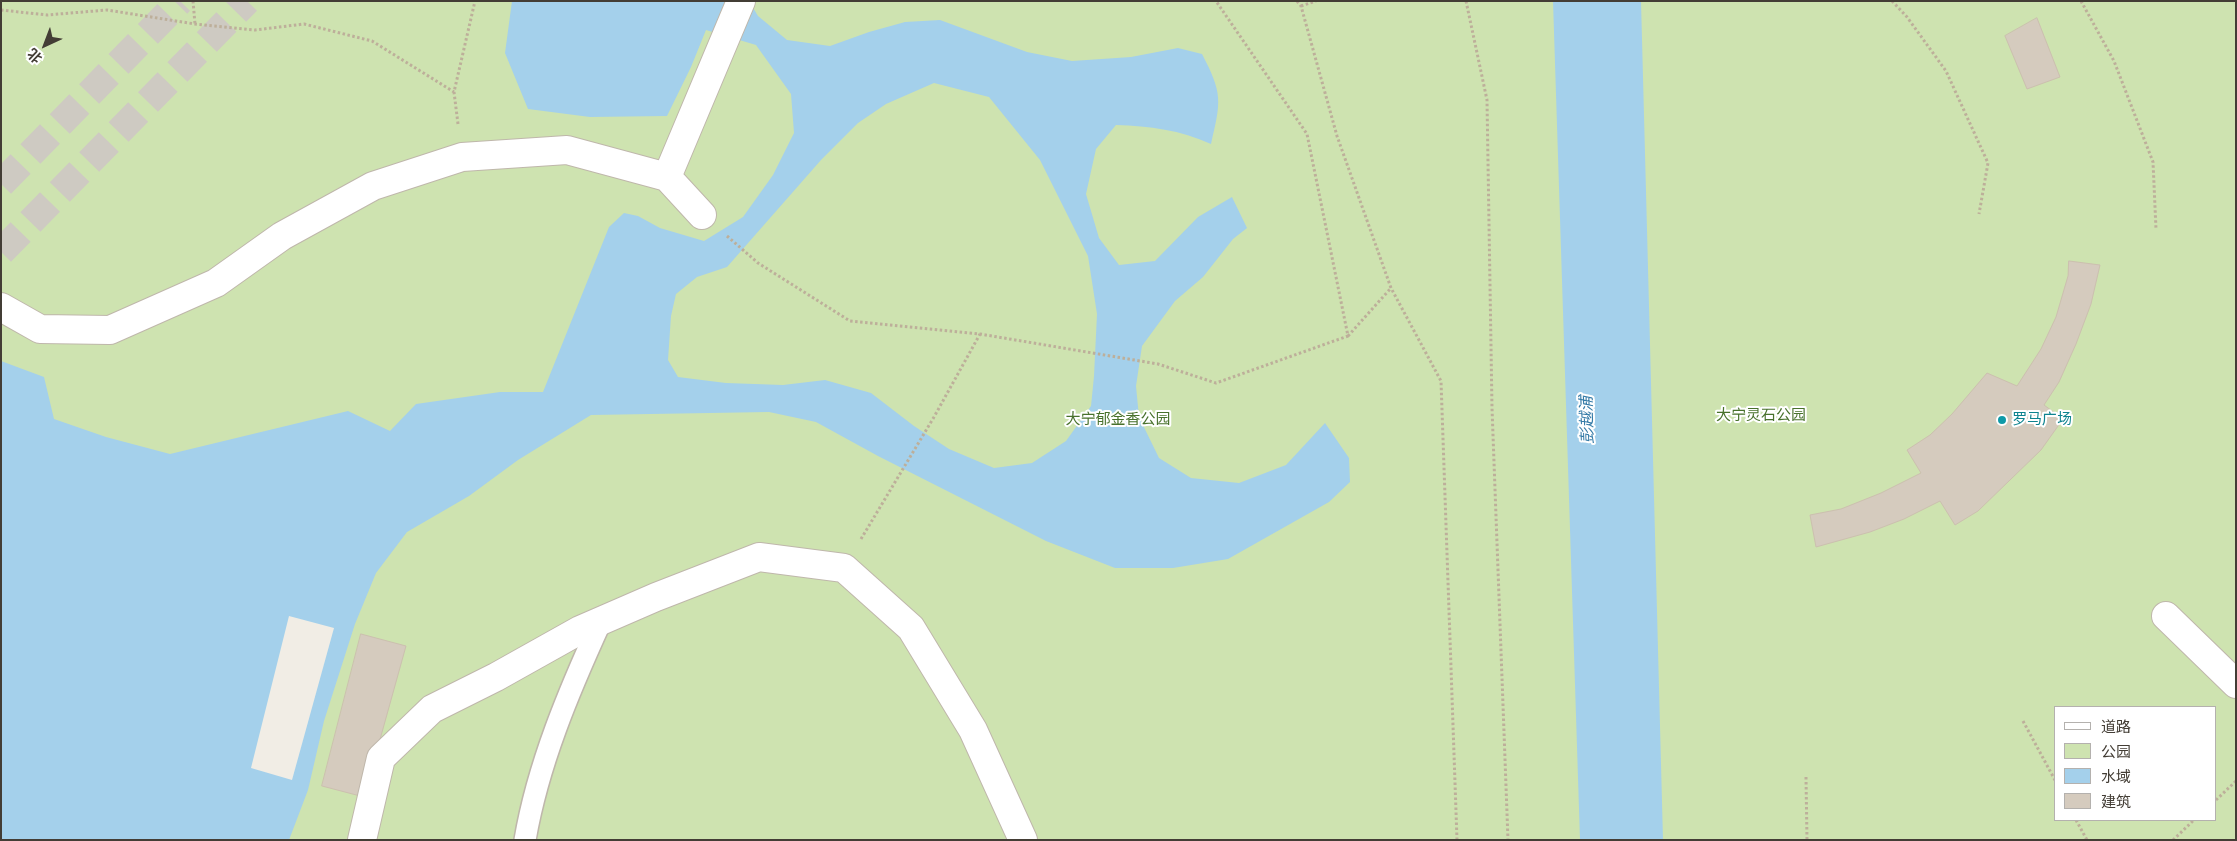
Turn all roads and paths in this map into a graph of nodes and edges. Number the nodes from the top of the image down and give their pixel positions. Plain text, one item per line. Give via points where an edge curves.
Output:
1 (193, 1) edge
2 (475, 1) edge
3 (741, 1) edge
4 (1216, 1) edge
5 (1297, 1) edge
6 (1316, 1) edge
7 (1466, 1) edge
8 (1892, 1) edge
9 (2081, 1) edge
10 (1301, 6) junction
11 (1, 10) edge
12 (195, 24) junction
13 (454, 92) junction
14 (462, 157) junction
15 (667, 177) junction
16 (1979, 214) dead end
17 (702, 215) joint
18 (2156, 229) dead end
19 (1392, 288) junction
20 (1, 307) edge
21 (980, 334) junction
22 (1348, 336) junction
23 (844, 568) junction
24 (2166, 616) dead end
25 (601, 621) junction
26 (2236, 684) edge
27 (2023, 721) dead end
28 (1806, 777) dead end
29 (2054, 778) edge
30 (2236, 781) edge
31 (2217, 799) edge
32 (2077, 821) edge
33 (2193, 821) edge
34 (362, 840) edge
35 (525, 840) edge
36 (1023, 840) edge
37 (1457, 840) edge
38 (1508, 840) edge
39 (1807, 840) edge
40 (2087, 840) edge
41 (2173, 840) edge

1 - 12 path
2 - 13 path
3 - 15 street
4 - 22 path via 1307,134
5 - 10 path
6 - 10 path
7 - 38 path via 1487,100 1492,408
8 - 16 path via 1946,71 1988,163
9 - 18 path via 2114,61 2154,162
10 - 19 path via 1337,136
11 - 12 path via 47,15 107,10
12 - 13 path via 254,30 304,24 372,41
13 - 14 path
14 - 15 street via 568,150
14 - 20 street via 373,186 282,236 216,283 110,330 40,329
15 - 17 street
17 - 21 path via 758,263 850,322
19 - 22 path
19 - 37 path via 1441,381
21 - 22 path via 1158,364 1216,383
21 - 23 path
23 - 25 street via 759,557
23 - 36 street via 911,628 973,730
24 - 26 street
25 - 34 street via 432,709 382,758
25 - 35 street via 567,696 530,810
27 - 29 path
28 - 39 path
30 - 31 path
32 - 40 path
33 - 41 path

